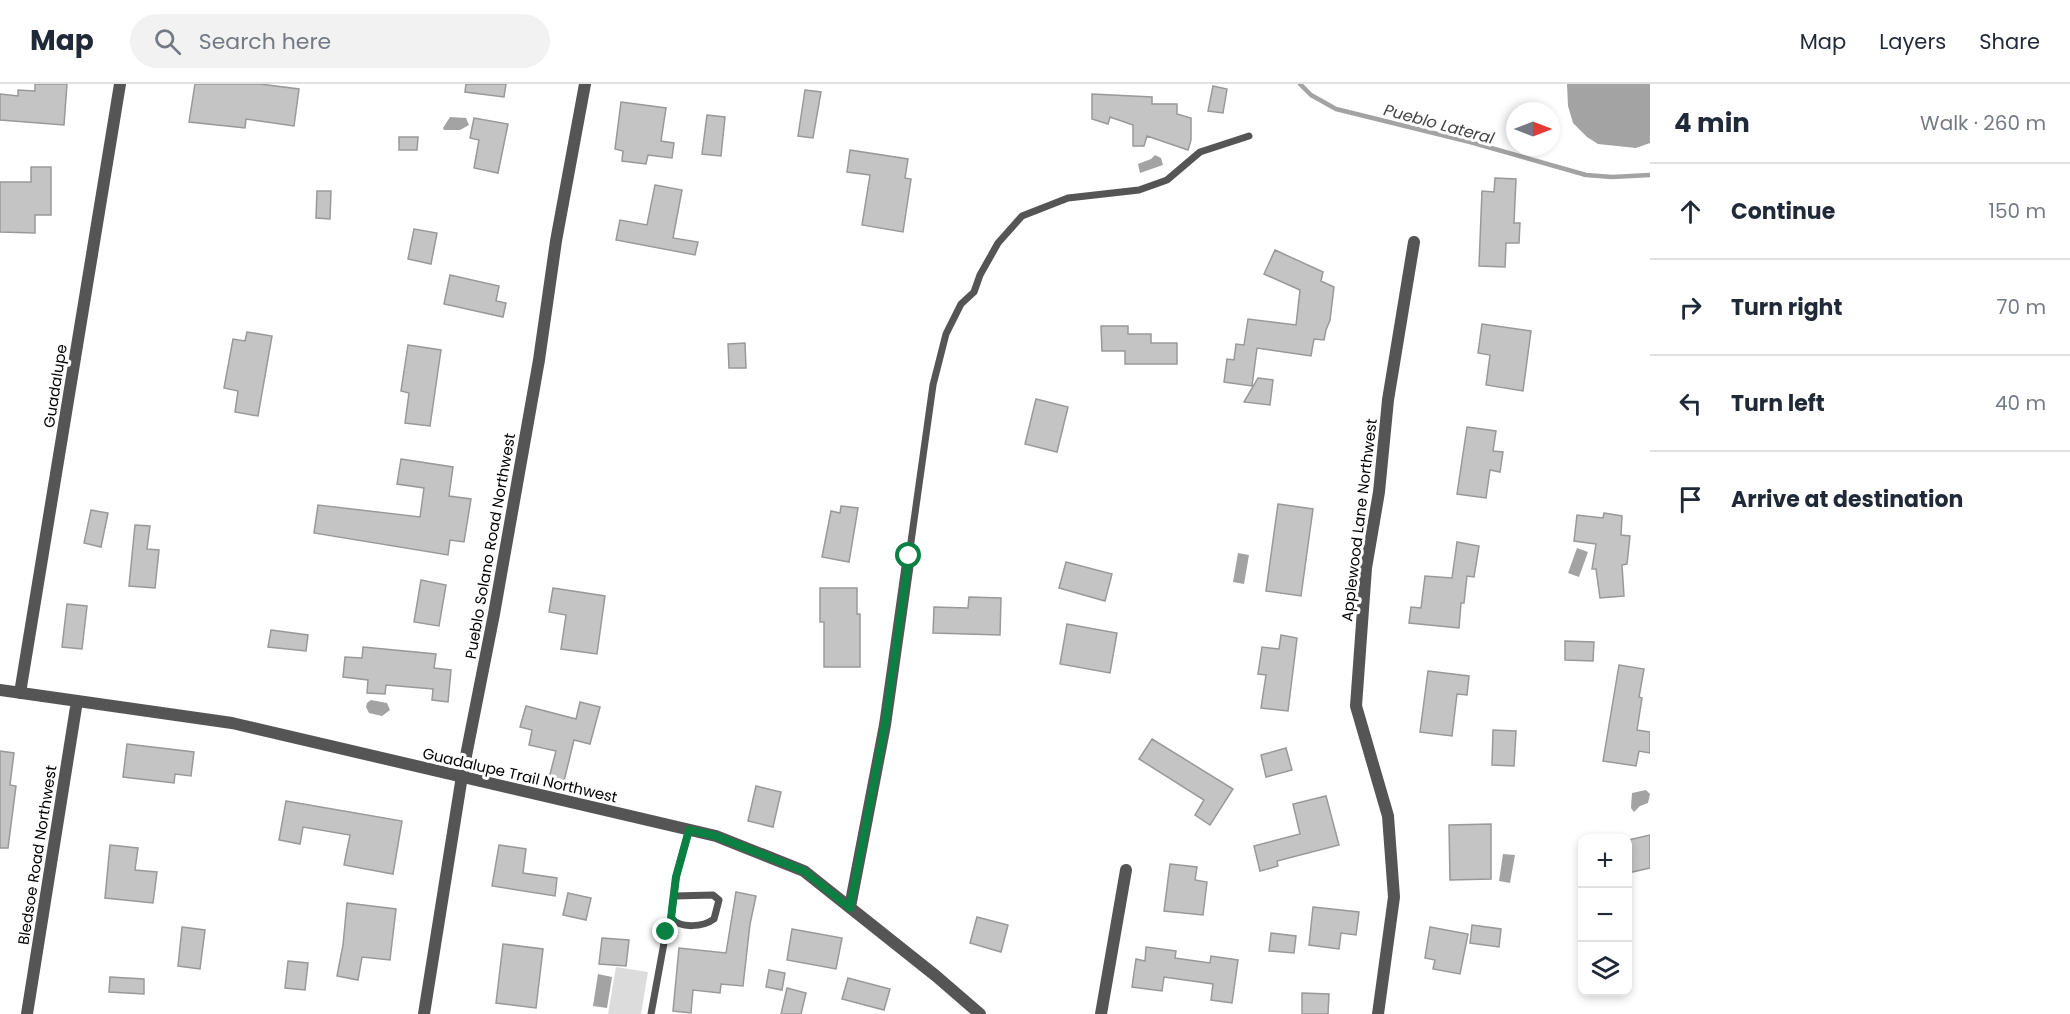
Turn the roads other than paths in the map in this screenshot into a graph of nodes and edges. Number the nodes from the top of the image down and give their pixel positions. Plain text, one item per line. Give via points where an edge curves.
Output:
1 (120, 84) edge
2 (585, 84) edge
3 (1248, 136) dead end
4 (1414, 242) dead end
5 (909, 556) joint
6 (0, 690) edge
7 (20, 693) junction
8 (77, 701) junction
9 (462, 776) junction
10 (689, 830) junction
11 (1126, 870) dead end
12 (675, 896) junction
13 (850, 908) junction
14 (673, 920) junction
15 (27, 1014) edge
16 (424, 1014) edge
17 (651, 1014) edge
18 (980, 1014) edge
19 (1101, 1014) edge
20 (1378, 1014) edge

1 - 7 street, Guadalupe
2 - 9 street, Pueblo Solano Road Northwest via 494,614
3 - 5 lane via 1200,152 1167,180 1139,190 1068,198 1023,216 998,243 974,292 961,304 946,334 933,385
4 - 20 street, Applewood Lane Northwest via 1366,568 1356,706 1388,816 1394,897
5 - 13 street via 885,725
6 - 7 street, Guadalupe Trail Northwest
7 - 8 street, Guadalupe Trail Northwest
8 - 9 street, Guadalupe Trail Northwest via 232,723
8 - 15 street, Bledsoe Road Northwest
9 - 10 street, Guadalupe Trail Northwest
9 - 16 street, Pueblo Solano Road Northwest
10 - 12 lane
10 - 13 street, Guadalupe Trail Northwest via 716,836 804,871
11 - 19 street
12 - 14 lane
12 - 14 lane via 705,894 719,900 714,920 708,924 683,925
13 - 18 street, Guadalupe Trail Northwest
14 - 17 lane via 666,932

